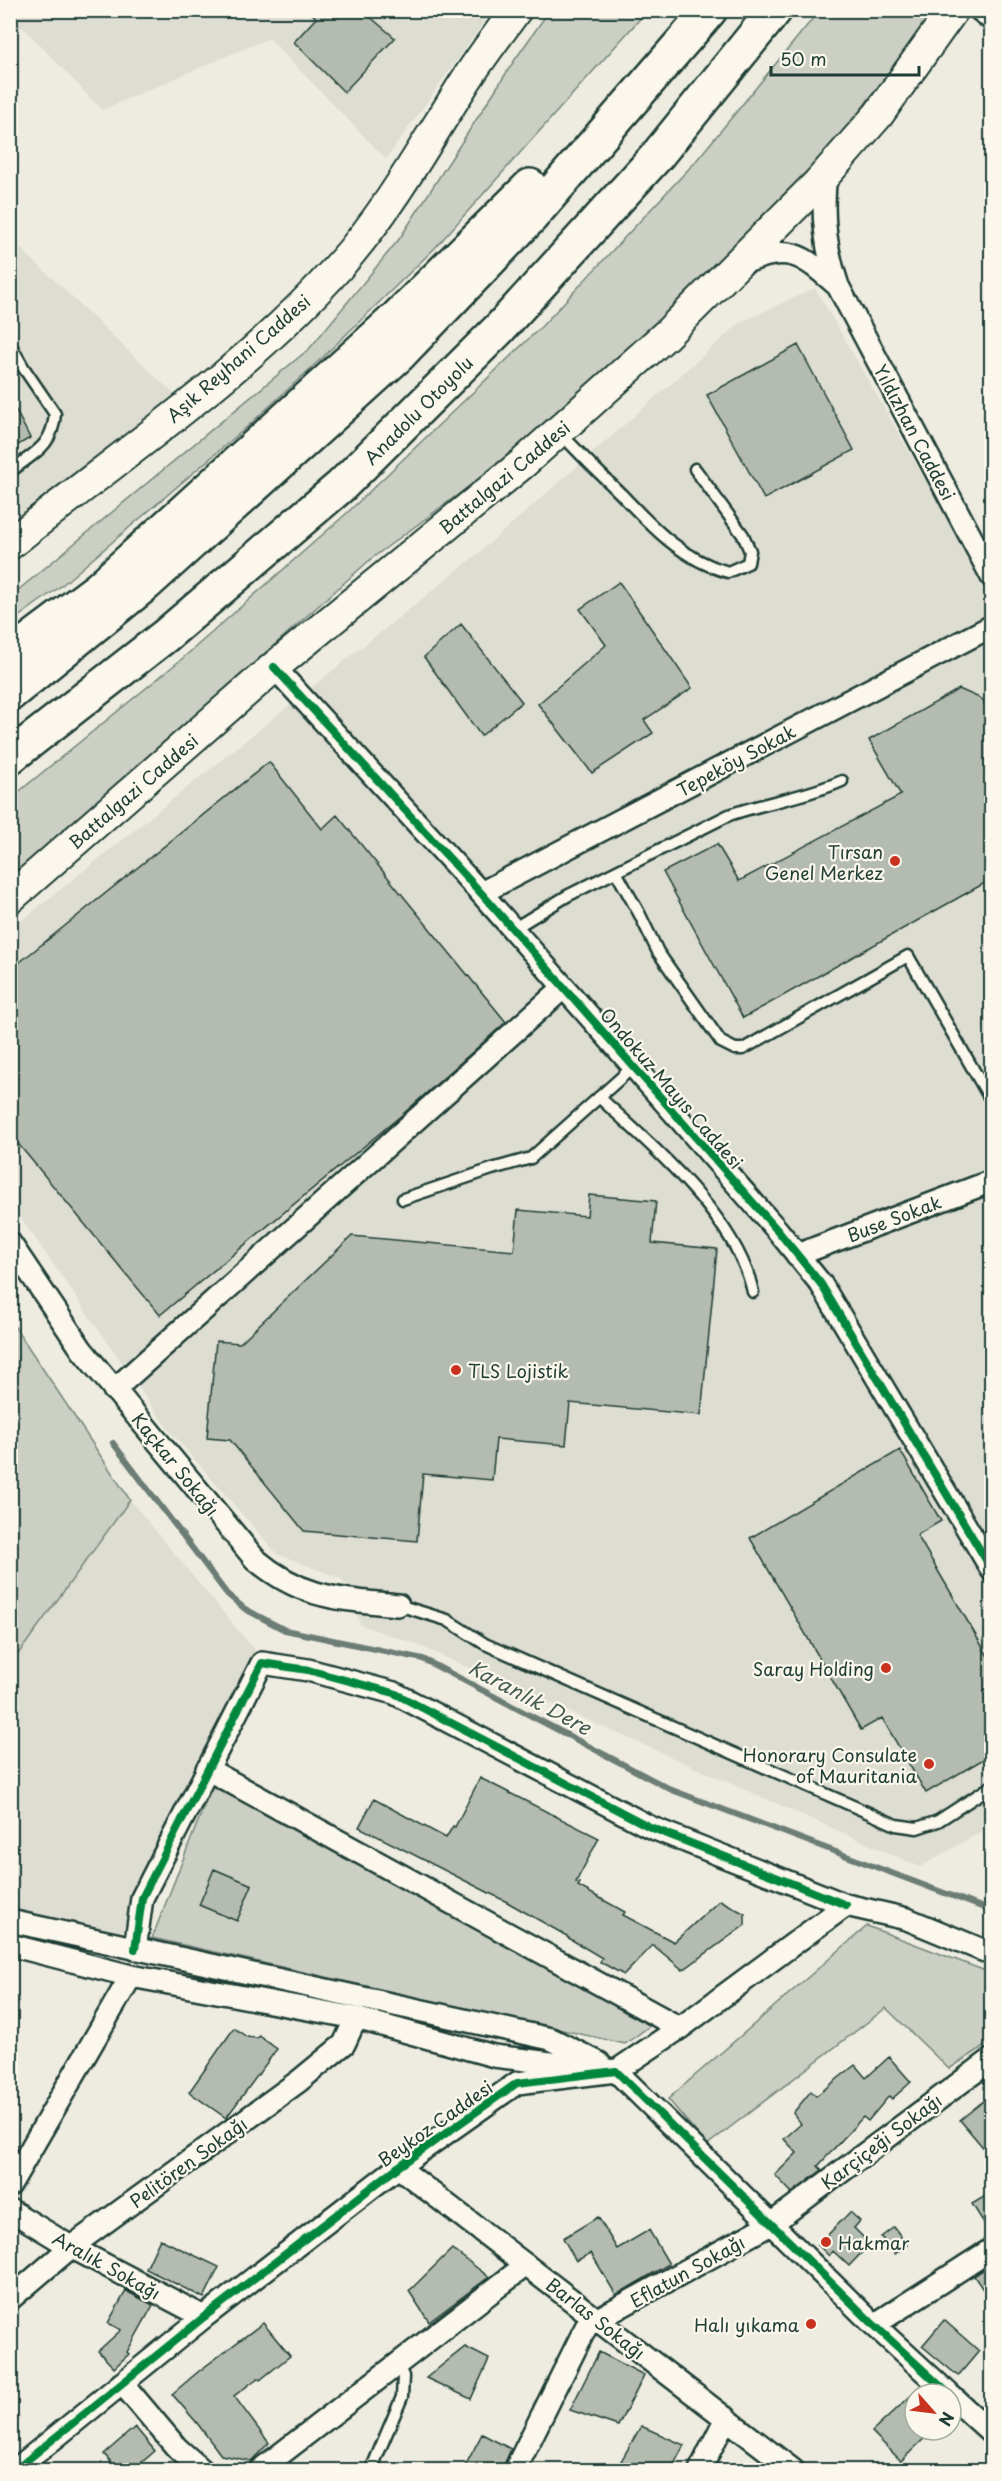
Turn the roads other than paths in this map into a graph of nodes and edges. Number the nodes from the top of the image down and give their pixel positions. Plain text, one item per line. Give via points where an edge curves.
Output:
1 (516, 10) edge
2 (709, 10) edge
3 (774, 10) edge
4 (953, 10) edge
5 (980, 10) edge
6 (992, 20) edge
7 (826, 174) junction
8 (735, 266) junction
9 (838, 286) junction
10 (10, 344) edge
11 (558, 432) junction
12 (695, 469) dead end
13 (10, 472) edge
14 (88, 482) junction
15 (10, 544) edge
16 (10, 560) edge
17 (992, 577) edge
18 (992, 626) edge
19 (10, 655) edge
20 (274, 667) junction
21 (10, 694) edge
22 (10, 757) edge
23 (842, 782) dead end
24 (616, 873) junction
25 (481, 893) junction
26 (10, 898) edge
27 (513, 929) junction
28 (563, 988) junction
29 (633, 1067) junction
30 (600, 1097) junction
31 (992, 1102) edge
32 (992, 1181) edge
33 (403, 1199) dead end
34 (10, 1243) edge
35 (797, 1255) junction
36 (753, 1293) dead end
37 (114, 1390) junction
38 (992, 1570) edge
39 (398, 1605) joint
40 (207, 1769) junction
41 (992, 1786) edge
42 (846, 1905) junction
43 (10, 1921) edge
44 (10, 1945) edge
45 (135, 1949) junction
46 (992, 1954) edge
47 (131, 1976) junction
48 (356, 2018) junction
49 (680, 2028) junction
50 (992, 2059) edge
51 (616, 2071) junction
52 (398, 2167) junction
53 (10, 2185) edge
54 (10, 2210) edge
55 (771, 2224) junction
56 (71, 2247) junction
57 (992, 2248) edge
58 (526, 2265) junction
59 (10, 2299) edge
60 (204, 2317) junction
61 (599, 2320) junction
62 (874, 2325) junction
63 (397, 2364) junction
64 (936, 2382) edge
65 (122, 2383) junction
66 (963, 2404) edge
67 (726, 2418) junction
68 (987, 2422) edge
69 (15, 2470) edge
70 (202, 2470) edge
71 (260, 2470) edge
72 (371, 2470) edge
73 (515, 2470) edge
74 (700, 2470) edge
75 (793, 2470) edge

1 - 14 main road, Aşık Reyhani Caddesi via 465,82 398,190 339,266 268,337
2 - 19 highway via 394,320 98,590
2 - 21 highway via 532,216 398,356 146,584
3 - 22 highway, Anadolu Otoyolu via 656,157 515,312 341,486 165,636
4 - 7 main road, Battalgazi Caddesi via 878,115
5 - 6 street
7 - 8 main road, Battalgazi Caddesi
7 - 9 street via 823,221
8 - 9 street via 763,255 798,255
8 - 11 main road, Battalgazi Caddesi via 668,334
9 - 17 street, Yıldızhan Caddesi
10 - 13 lane via 55,414 54,432 45,446
11 - 12 lane via 661,535 691,556 728,572 748,563 750,551 735,522
11 - 20 main road, Battalgazi Caddesi
14 - 15 main road
14 - 16 main road
18 - 25 street, Tepeköy Sokak
20 - 25 street, Ondokuz Mayıs Caddesi
20 - 26 main road, Battalgazi Caddesi
23 - 24 lane via 729,815
24 - 27 lane via 567,896
24 - 31 lane via 658,952 716,1036 728,1046 743,1049 908,956
25 - 27 street, Ondokuz Mayıs Caddesi
27 - 28 street, Ondokuz Mayıs Caddesi
28 - 29 street, Ondokuz Mayıs Caddesi
28 - 37 street
29 - 30 lane
29 - 35 street, Ondokuz Mayıs Caddesi
30 - 33 lane via 531,1158
30 - 36 lane via 667,1160 701,1200 742,1258
32 - 35 street, Buse Sokak
34 - 37 street, Kaçkar Sokağı via 82,1350
35 - 38 street, Ondokuz Mayıs Caddesi via 821,1284
37 - 39 street, Kaçkar Sokağı via 268,1570 299,1589 320,1595
39 - 41 lane via 447,1620 485,1644 896,1825 917,1828 938,1821
40 - 42 street via 262,1663 308,1670 394,1693 650,1827
40 - 45 street via 142,1898
40 - 49 street
42 - 46 street via 907,1919
42 - 49 street
43 - 45 street
44 - 47 street
45 - 51 street via 550,2039
47 - 48 street
47 - 53 street
48 - 51 street via 494,2056
48 - 56 street, Pelitören Sokağı via 344,2043 299,2081
49 - 51 street
50 - 55 street, Karçiçeği Sokağı
51 - 52 street, Beykoz Caddesi via 517,2083
51 - 55 street
52 - 58 street, Barlas Sokağı
52 - 60 street, Beykoz Caddesi
54 - 56 street, Aralık Sokağı
55 - 61 street, Eflatun Sokağı
55 - 62 street
56 - 59 street, Pelitören Sokağı
56 - 60 street, Aralık Sokağı
57 - 62 street
58 - 61 street, Barlas Sokağı
58 - 63 street
60 - 65 street, Beykoz Caddesi
61 - 67 street, Barlas Sokağı
61 - 73 street, Eflatun Sokağı via 587,2325
62 - 64 street
63 - 71 street
63 - 72 lane via 403,2376 402,2397
65 - 69 street, Beykoz Caddesi
65 - 70 street via 177,2448
66 - 68 street
67 - 74 street
67 - 75 street, Barlas Sokağı

